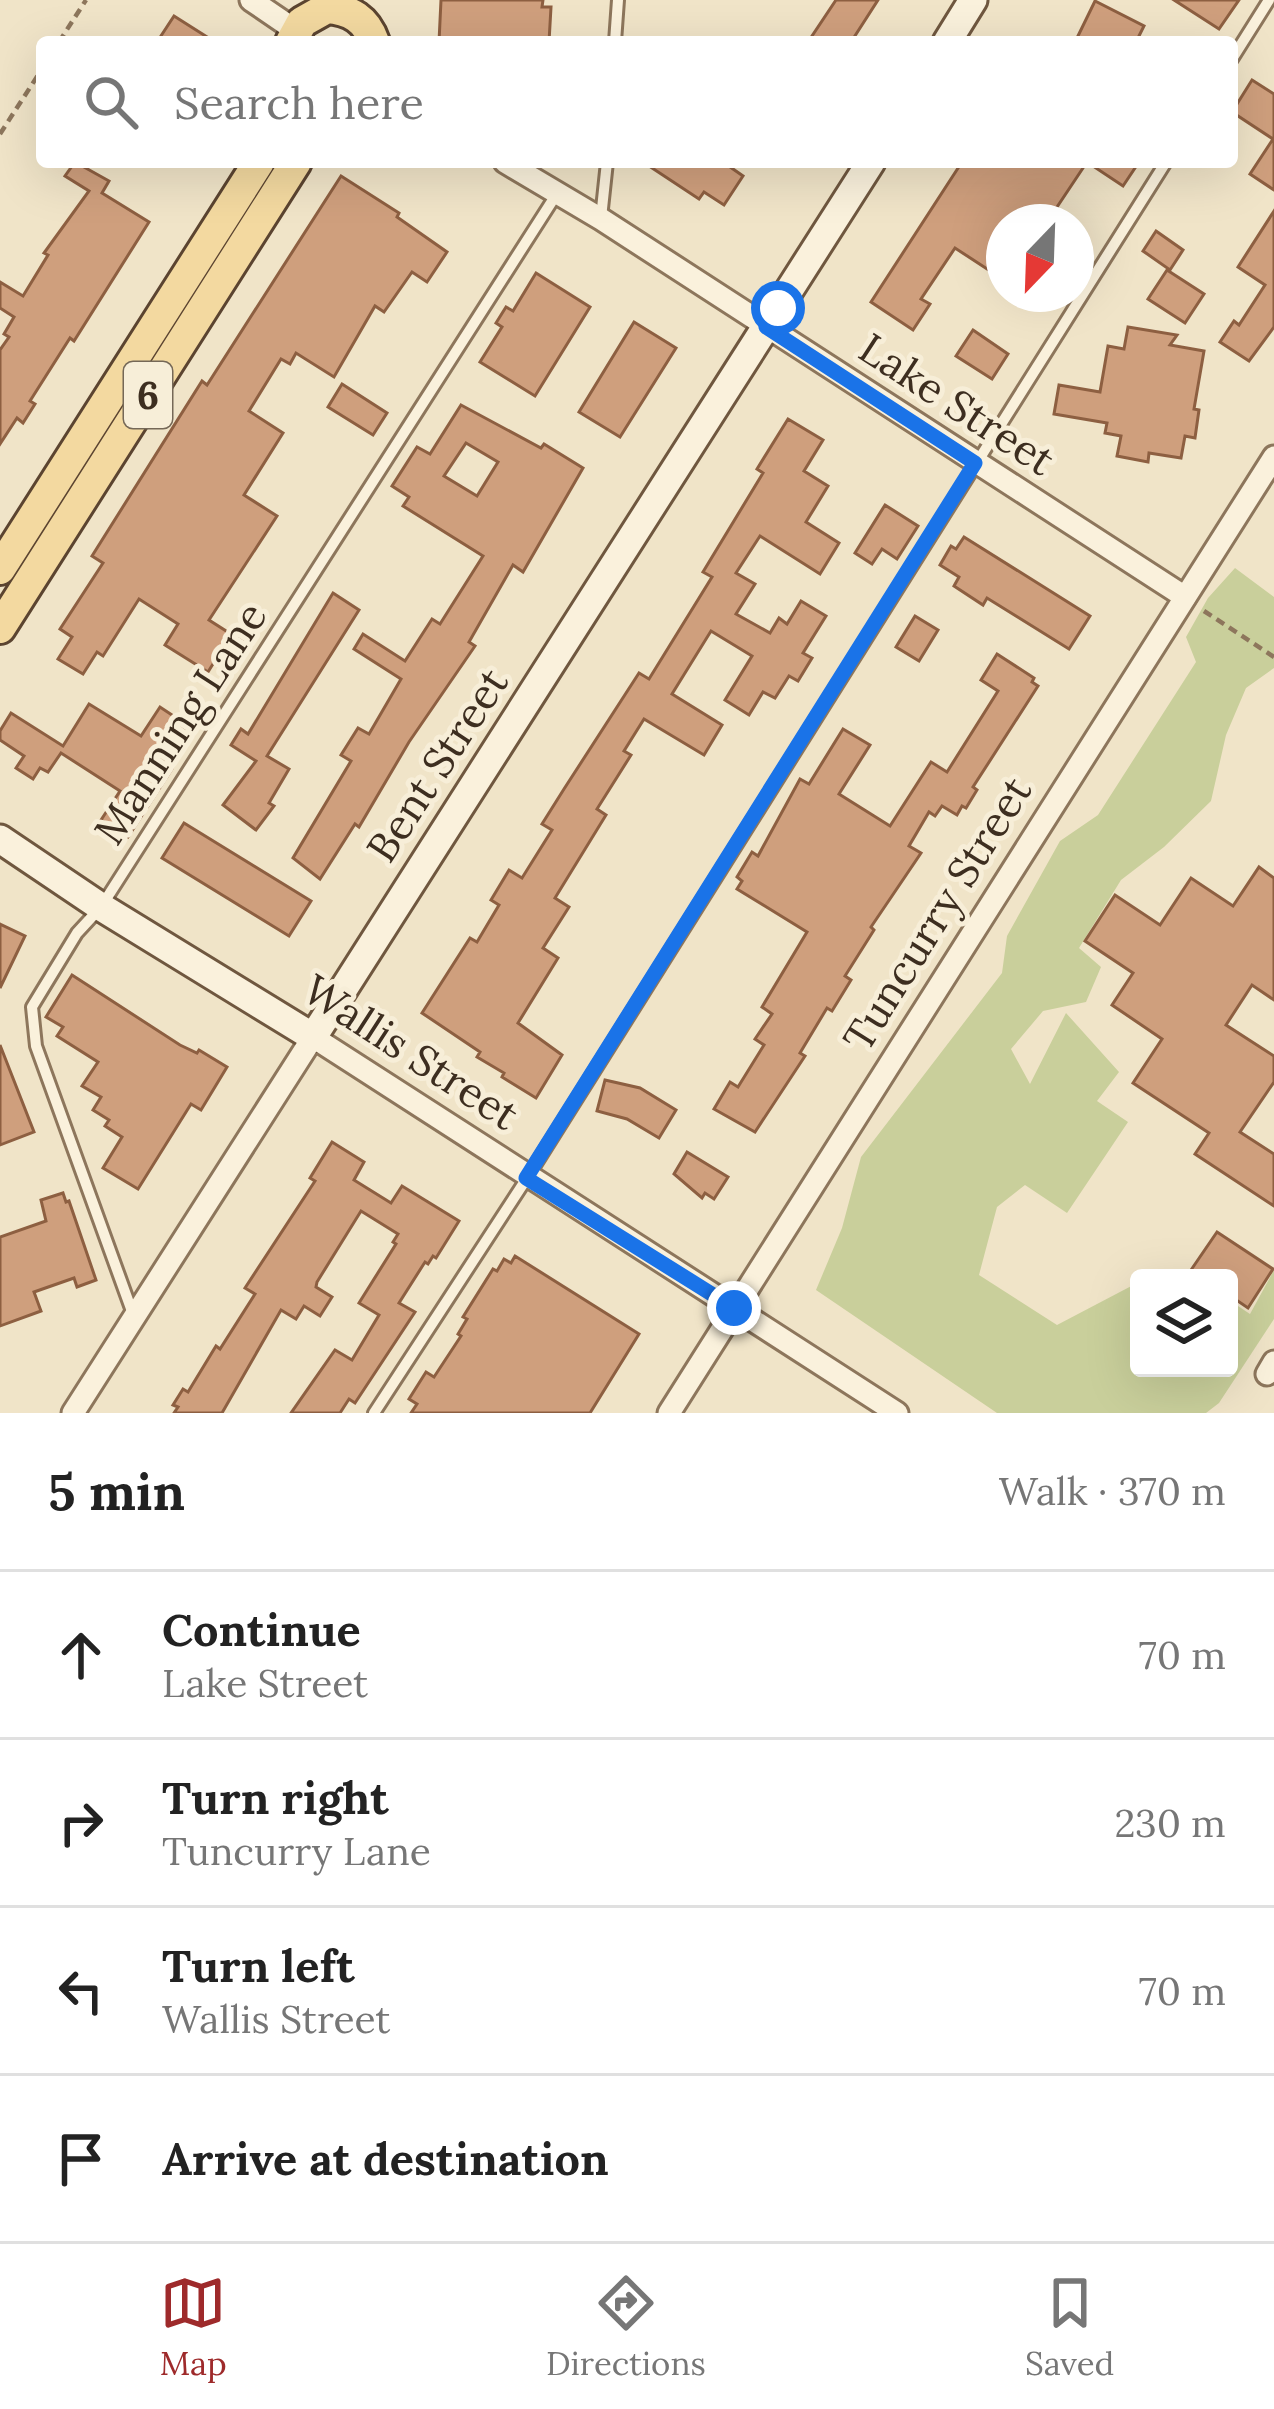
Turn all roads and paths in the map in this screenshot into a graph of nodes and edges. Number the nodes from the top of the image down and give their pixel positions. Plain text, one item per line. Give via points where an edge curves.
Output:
1 (86, 0) edge
2 (250, 0) edge
3 (374, 0) edge
4 (618, 0) edge
5 (974, 0) edge
6 (1269, 0) edge
7 (328, 4) edge
8 (63, 36) edge
9 (293, 36) edge
10 (371, 36) edge
11 (372, 36) edge
12 (615, 36) edge
13 (951, 36) edge
14 (1238, 49) edge
15 (36, 78) edge
16 (0, 134) edge
17 (256, 168) edge
18 (292, 168) edge
19 (514, 168) edge
20 (606, 168) edge
21 (867, 168) edge
22 (1162, 168) edge
23 (556, 195) junction
24 (601, 218) junction
25 (766, 327) junction
26 (1274, 457) edge
27 (975, 463) junction
28 (0, 569) edge
29 (1185, 598) junction
30 (0, 628) edge
31 (1274, 657) edge
32 (0, 839) edge
33 (101, 907) junction
34 (313, 1037) junction
35 (526, 1178) junction
36 (734, 1308) junction
37 (134, 1318) junction
38 (73, 1413) edge
39 (374, 1413) edge
40 (669, 1413) edge
41 (897, 1413) edge

1 - 8 path
2 - 9 street
3 - 11 main road
4 - 12 lane
5 - 13 street
6 - 14 lane
7 - 9 main road
7 - 10 main road via 354,14
15 - 16 path
17 - 28 main road, 6
18 - 30 main road, 6
19 - 23 street, Lake Street
20 - 24 lane
21 - 25 street, Bent Street
22 - 27 lane
23 - 24 street, Lake Street
23 - 33 lane, Manning Lane
24 - 25 street, Lake Street
25 - 27 street, Lake Street
25 - 34 street, Bent Street
26 - 29 street, Tuncurry Street
27 - 29 street, Lake Street
27 - 35 lane
29 - 31 path
29 - 36 street, Tuncurry Street
32 - 33 street, Wallis Street
33 - 34 street, Wallis Street
33 - 37 lane, Manning Lane via 32,1007 36,1046
34 - 35 street, Wallis Street
34 - 37 street, Bent Street
35 - 36 street, Wallis Street
35 - 39 lane
36 - 40 street, Tuncurry Street
36 - 41 street, Wallis Street
37 - 38 street, Bent Street

